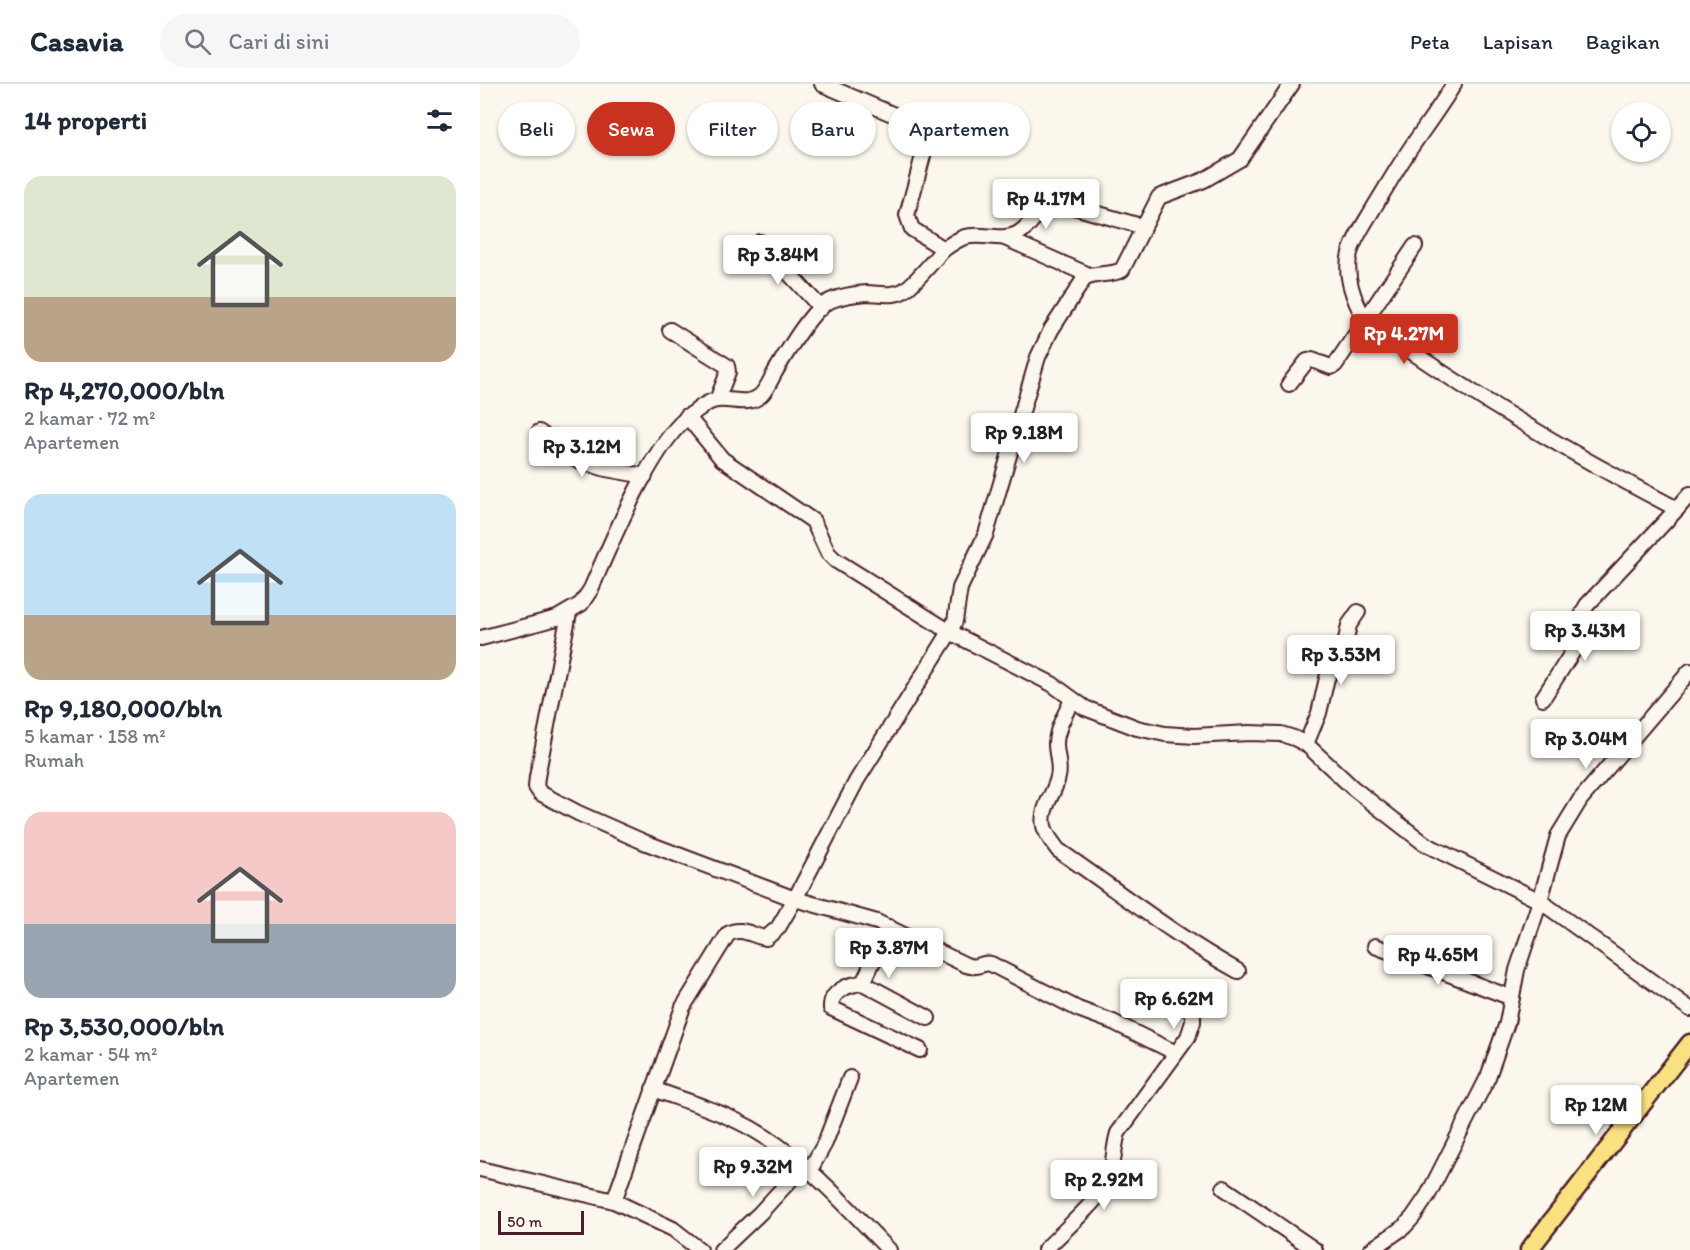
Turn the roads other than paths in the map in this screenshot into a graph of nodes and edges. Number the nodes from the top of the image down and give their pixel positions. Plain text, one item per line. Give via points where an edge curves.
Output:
1 (1292, 84) edge
2 (1454, 84) edge
3 (828, 85) edge
4 (1144, 227) junction
5 (1005, 238) junction
6 (760, 242) dead end
7 (1415, 246) dead end
8 (944, 249) junction
9 (1091, 276) junction
10 (821, 308) junction
11 (1365, 319) junction
12 (670, 330) dead end
13 (1289, 384) dead end
14 (717, 400) junction
15 (687, 416) junction
16 (539, 432) dead end
17 (645, 476) junction
18 (1690, 494) edge
19 (1677, 509) junction
20 (1358, 612) dead end
21 (569, 613) junction
22 (950, 632) junction
23 (480, 638) edge
24 (1690, 671) edge
25 (1543, 698) dead end
26 (1072, 700) junction
27 (1306, 744) junction
28 (795, 899) junction
29 (1540, 901) junction
30 (889, 927) junction
31 (1375, 946) dead end
32 (1238, 971) dead end
33 (863, 983) junction
34 (1512, 998) junction
35 (1182, 1003) dead end
36 (1690, 1009) edge
37 (928, 1018) dead end
38 (1690, 1043) edge
39 (920, 1050) dead end
40 (1176, 1053) junction
41 (850, 1078) dead end
42 (653, 1089) junction
43 (807, 1168) junction
44 (480, 1169) edge
45 (1224, 1188) dead end
46 (614, 1201) junction
47 (700, 1250) edge
48 (721, 1250) edge
49 (889, 1250) edge
50 (1044, 1250) edge
51 (1315, 1250) edge
52 (1371, 1250) edge
53 (1529, 1250) edge

1 - 4 street via 1240,159 1204,180 1159,197
2 - 11 street via 1409,150 1350,254 1349,274 1355,301
3 - 8 street via 924,132 927,141 907,214 908,223
4 - 5 street via 1054,200 1046,203 1028,227
4 - 9 street via 1122,270
5 - 8 street via 965,237
5 - 9 street
6 - 10 street
7 - 11 street
8 - 10 street via 904,291 845,297
9 - 22 street via 1082,282 1038,357 986,534 960,588
10 - 14 street via 762,394 754,400
11 - 13 street via 1335,365 1306,361
11 - 19 street via 1532,429
12 - 14 street via 727,366
14 - 15 street
15 - 17 street
15 - 22 street via 722,459 813,521 835,560
16 - 17 street via 577,460
17 - 21 street via 591,590
18 - 19 street
19 - 25 street via 1587,605 1581,615 1579,642
20 - 27 street via 1327,678
21 - 23 street
21 - 28 street via 537,777 540,793 644,842
22 - 26 street via 1053,684
22 - 28 street via 856,780
24 - 29 street via 1580,800 1558,836
26 - 27 street via 1149,732 1194,736 1281,734
26 - 32 street via 1056,742 1058,777 1044,819 1049,838 1058,850 1162,925
27 - 29 street via 1353,788 1425,844
28 - 30 street
28 - 42 street via 770,936 736,930 728,934 683,1007
29 - 34 street
29 - 36 street
30 - 33 street
30 - 40 street via 973,968 991,964
31 - 34 street
33 - 37 street
33 - 39 street via 839,991 831,1008
34 - 52 street via 1488,1077 1428,1195 1404,1227
35 - 40 street via 1193,1014 1193,1022
38 - 53 main road
40 - 50 street via 1118,1133 1111,1173 1104,1188
41 - 43 street via 825,1143
42 - 43 street via 736,1120
42 - 46 street
43 - 48 street
43 - 49 street
44 - 46 street
45 - 51 street
46 - 47 street via 673,1229

